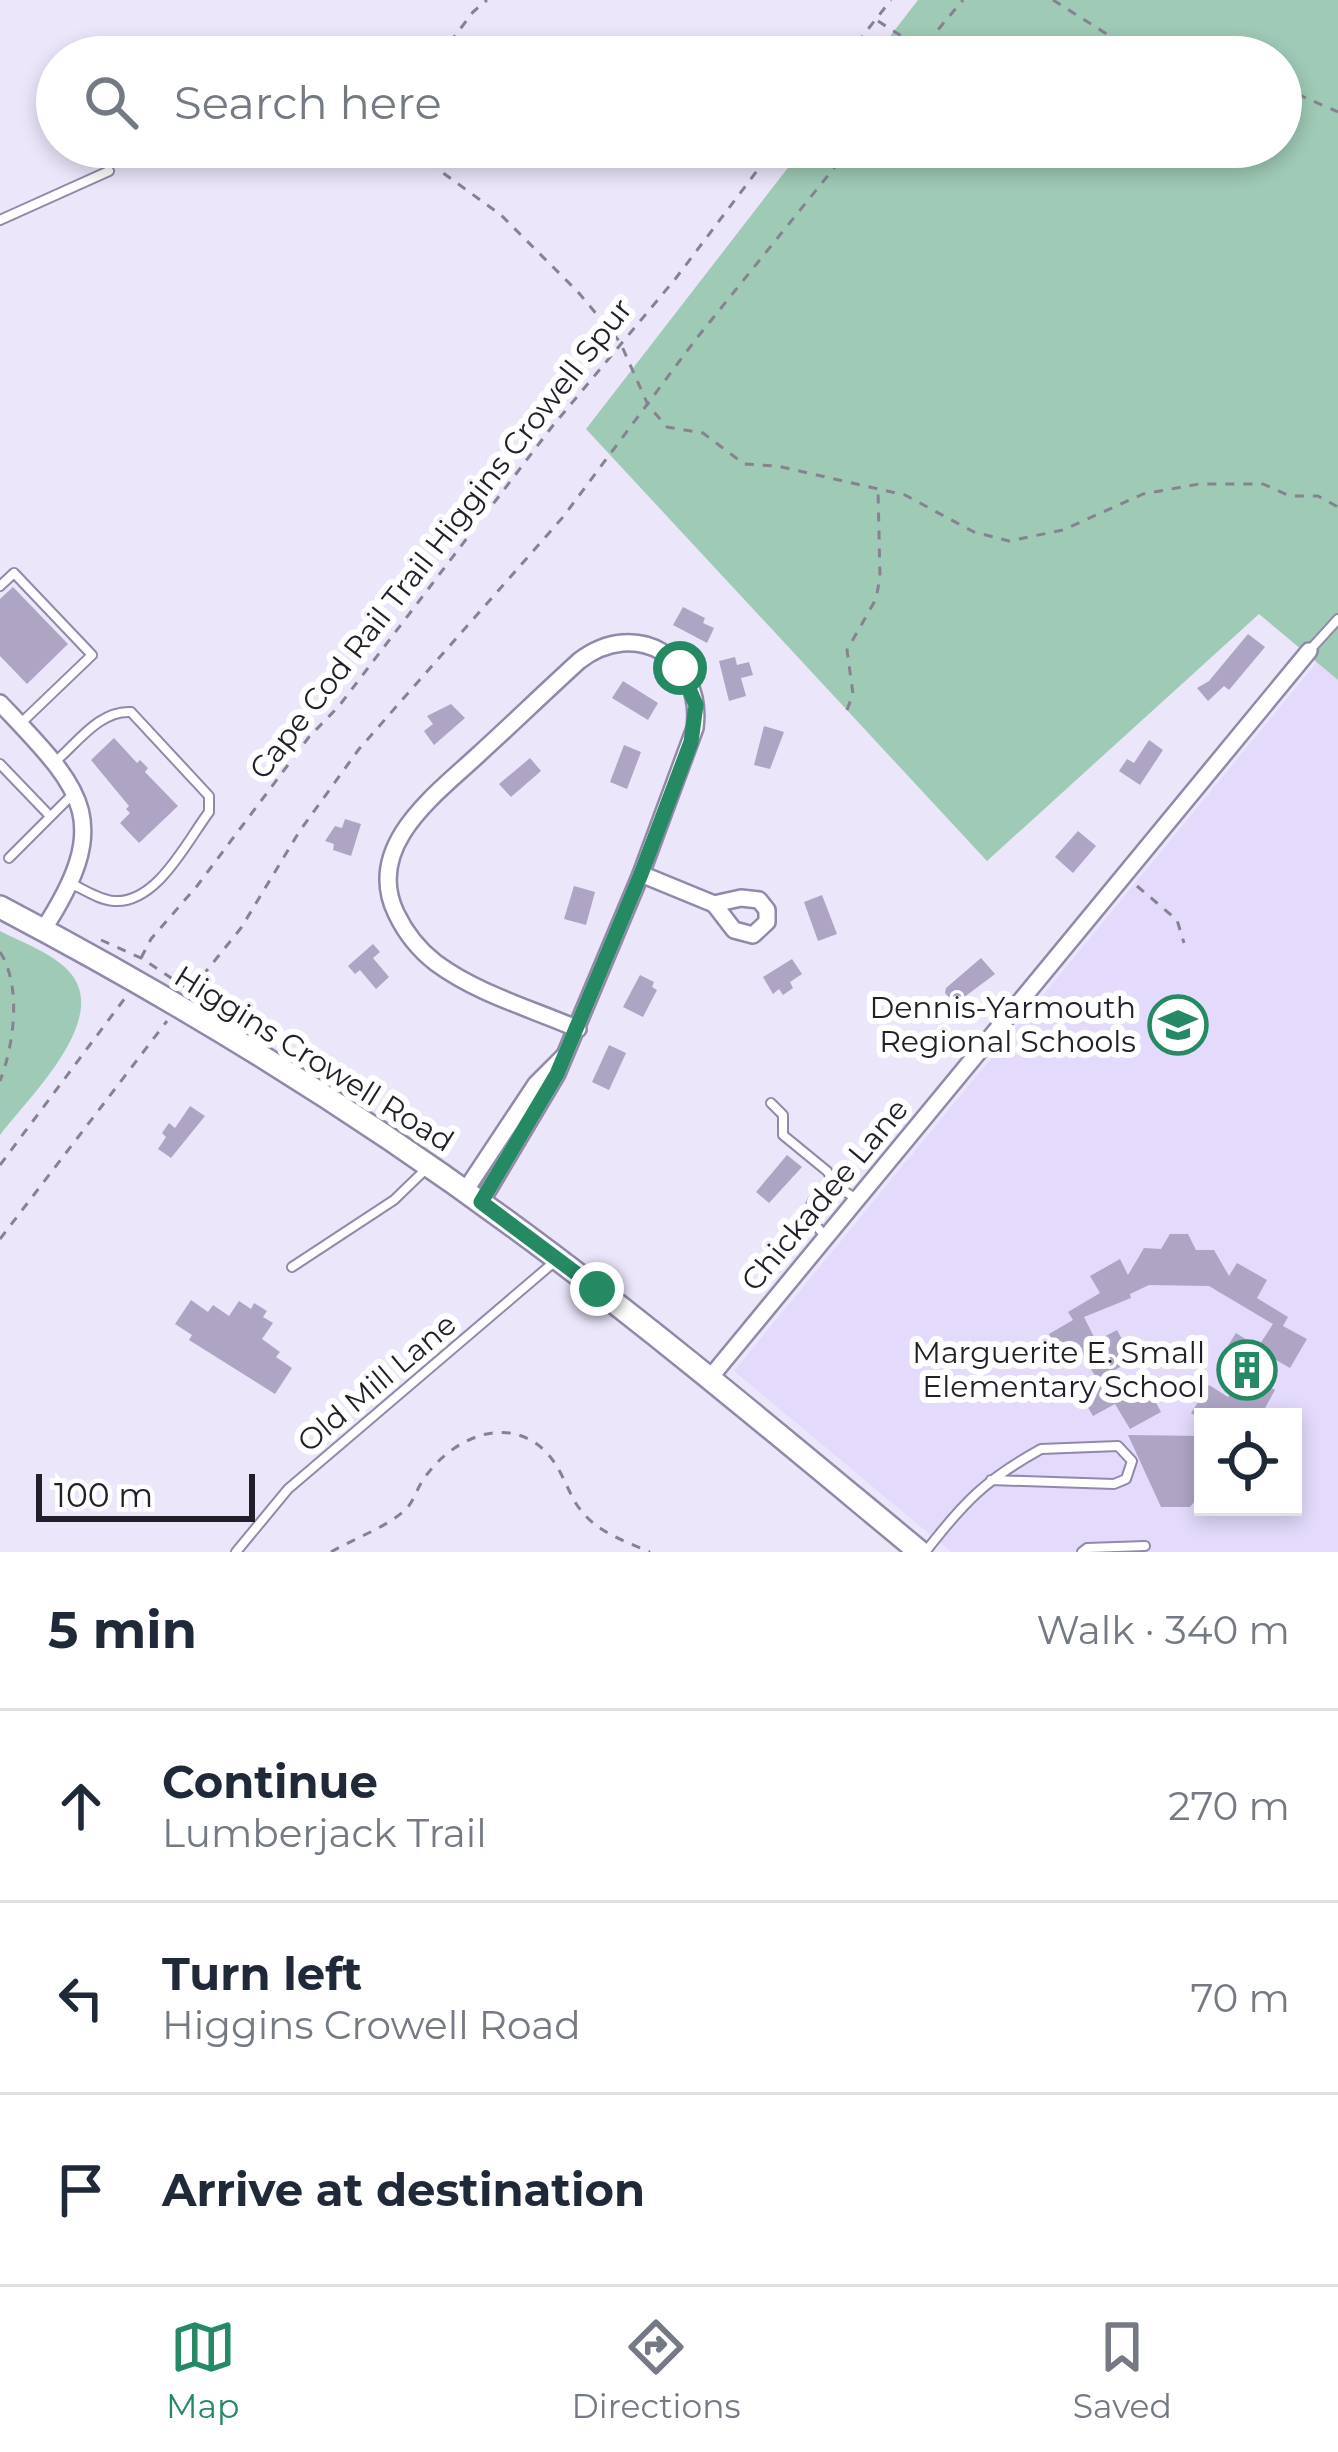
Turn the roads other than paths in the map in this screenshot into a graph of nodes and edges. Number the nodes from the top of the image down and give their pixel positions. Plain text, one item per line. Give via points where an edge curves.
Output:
1 (109, 171) dead end
2 (0, 220) edge
3 (0, 586) edge
4 (1338, 619) edge
5 (1309, 651) joint
6 (0, 703) edge
7 (20, 724) junction
8 (55, 762) junction
9 (0, 764) edge
10 (75, 793) junction
11 (50, 816) junction
12 (9, 858) dead end
13 (641, 874) junction
14 (70, 883) junction
15 (714, 904) dead end
16 (0, 907) edge
17 (43, 930) junction
18 (578, 1029) junction
19 (771, 1103) dead end
20 (428, 1166) junction
21 (838, 1187) junction
22 (473, 1197) junction
23 (856, 1199) junction
24 (826, 1236) junction
25 (557, 1258) junction
26 (292, 1267) dead end
27 (709, 1379) junction
28 (992, 1480) junction
29 (1145, 1546) dead end
30 (236, 1552) edge
31 (922, 1552) edge
32 (1082, 1552) edge

1 - 2 lane
3 - 7 lane via 14,573 92,655
4 - 5 lane
5 - 23 street, Chickadee Lane
6 - 7 street
7 - 8 street
8 - 10 street
8 - 14 lane via 105,716 131,712 211,803 140,895 108,901
9 - 11 lane
10 - 11 lane
10 - 14 street via 84,834
11 - 12 lane
13 - 15 street
13 - 18 street
13 - 18 street via 697,715 680,668 662,652 629,642 579,661 425,804 392,854 390,899 422,950 485,991
14 - 17 street
16 - 17 main road, Higgins Crowell Road
17 - 20 main road, Higgins Crowell Road
18 - 22 street via 549,1093
19 - 21 lane via 783,1114 783,1135
20 - 22 main road, Higgins Crowell Road
20 - 26 lane via 394,1201
21 - 23 lane
21 - 24 lane via 820,1192 809,1211
22 - 25 main road, Higgins Crowell Road
23 - 24 street, Chickadee Lane
24 - 27 street, Chickadee Lane
25 - 27 main road, Higgins Crowell Road
25 - 30 lane, Old Mill Lane via 288,1489
27 - 31 main road, Higgins Crowell Road
28 - 28 lane via 1046,1447 1118,1446 1132,1461 1126,1479 1114,1484
28 - 31 lane
29 - 32 lane

